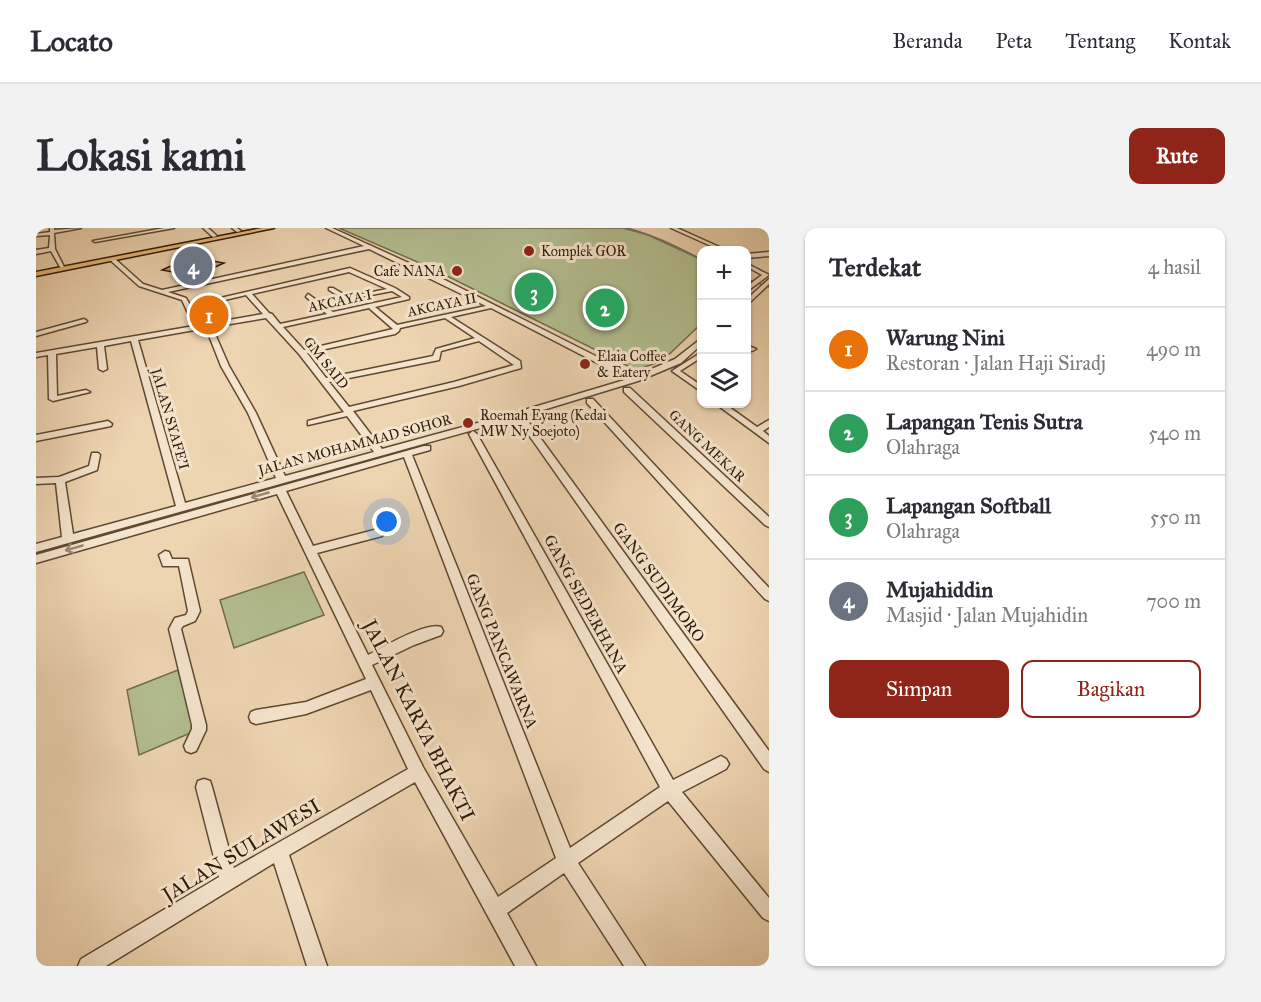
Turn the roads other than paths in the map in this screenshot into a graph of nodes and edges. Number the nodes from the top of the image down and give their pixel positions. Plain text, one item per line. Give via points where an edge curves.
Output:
1 (79, 228) edge
2 (172, 228) edge
3 (205, 228) edge
4 (254, 228) edge
5 (271, 228) edge
6 (328, 228) edge
7 (338, 228) edge
8 (668, 228) edge
9 (673, 228) edge
10 (237, 230) edge
11 (52, 231) edge
12 (36, 235) edge
13 (215, 236) junction
14 (356, 238) junction
15 (697, 240) junction
16 (95, 241) dead end
17 (181, 244) junction
18 (710, 246) edge
19 (713, 246) edge
20 (369, 247) junction
21 (52, 249) junction
22 (102, 251) dead end
23 (36, 252) edge
24 (390, 254) junction
25 (769, 254) edge
26 (110, 258) junction
27 (751, 260) edge
28 (769, 260) edge
29 (751, 261) edge
30 (751, 264) edge
31 (286, 265) junction
32 (62, 266) junction
33 (293, 270) dead end
34 (36, 272) edge
35 (300, 275) dead end
36 (308, 280) junction
37 (764, 282) edge
38 (331, 289) dead end
39 (393, 289) junction
40 (160, 292) junction
41 (470, 292) junction
42 (249, 295) junction
43 (308, 296) dead end
44 (750, 300) edge
45 (493, 306) junction
46 (188, 307) junction
47 (371, 307) junction
48 (270, 315) junction
49 (332, 315) junction
50 (447, 317) junction
51 (84, 321) dead end
52 (533, 324) junction
53 (208, 325) junction
54 (197, 326) junction
55 (280, 326) junction
56 (394, 330) junction
57 (36, 334) edge
58 (134, 338) junction
59 (480, 339) junction
60 (100, 344) junction
61 (52, 352) junction
62 (302, 352) junction
63 (36, 355) edge
64 (695, 356) edge
65 (103, 369) dead end
66 (676, 370) junction
67 (640, 378) junction
68 (324, 381) junction
69 (697, 386) edge
70 (627, 390) junction
71 (86, 392) dead end
72 (53, 399) junction
73 (590, 401) junction
74 (556, 407) junction
75 (725, 408) edge
76 (52, 409) dead end
77 (349, 411) junction
78 (522, 420) junction
79 (310, 423) dead end
80 (769, 423) edge
81 (108, 424) dead end
82 (757, 431) junction
83 (473, 434) junction
84 (36, 438) edge
85 (769, 440) edge
86 (379, 453) junction
87 (95, 454) dead end
88 (406, 454) junction
89 (338, 469) junction
90 (60, 480) junction
91 (36, 481) edge
92 (281, 485) junction
93 (181, 507) junction
94 (769, 523) edge
95 (111, 532) junction
96 (378, 533) dead end
97 (68, 539) junction
98 (36, 548) edge
99 (311, 551) junction
100 (165, 555) dead end
101 (36, 559) edge
102 (769, 596) edge
103 (436, 631) dead end
104 (365, 662) junction
105 (375, 682) junction
106 (256, 717) dead end
107 (191, 746) dead end
108 (721, 764) dead end
109 (769, 764) edge
110 (418, 772) junction
111 (204, 787) dead end
112 (670, 790) junction
113 (279, 851) junction
114 (566, 860) junction
115 (229, 881) junction
116 (495, 910) junction
117 (769, 912) edge
118 (94, 964) edge
119 (317, 966) edge
120 (526, 966) edge
121 (635, 966) edge

1 - 11 street
2 - 16 street
3 - 13 street
4 - 10 main road
5 - 17 main road
6 - 14 street
7 - 14 street
8 - 15 street
9 - 15 street
10 - 13 main road
11 - 12 street
11 - 21 street
13 - 17 main road
14 - 20 street
14 - 24 street
15 - 18 street
15 - 19 street
17 - 26 main road
20 - 24 street
20 - 31 street
21 - 23 street
21 - 32 street
22 - 26 street
24 - 41 street
25 - 27 street
26 - 32 main road
26 - 34 main road
26 - 40 street via 141,285
28 - 29 street
30 - 37 street via 763,272
31 - 33 street
31 - 40 street
32 - 34 main road
35 - 36 street
36 - 39 street via 354,270
36 - 42 street
37 - 44 street
38 - 39 street via 347,299
39 - 47 street, AKCAYA I via 406,299
40 - 46 street via 184,299
41 - 45 street
41 - 52 street
42 - 46 street
42 - 48 street, GM SAID
43 - 49 street
45 - 50 street, AKCAYA II
45 - 52 street
46 - 54 street
47 - 49 street, AKCAYA I
47 - 56 street
48 - 53 street
48 - 55 street, GM SAID
49 - 55 street, AKCAYA I
50 - 56 street, AKCAYA II
50 - 59 street
51 - 57 street
52 - 67 street
53 - 54 street
53 - 92 street, JALAN KARYA BHAKTI via 225,366 252,412
54 - 58 street
55 - 62 street, GM SAID
56 - 62 street, AKCAYA II
58 - 60 street
58 - 93 street, JALAN SYAFE'I
59 - 68 street via 438,350 436,358
59 - 77 street via 517,363 517,367
60 - 61 street
60 - 65 street
61 - 63 street
61 - 72 street
62 - 68 street, GM SAID
64 - 66 street, JALAN MOHAMMAD SOHOR
64 - 67 street, JALAN MOHAMMAD SOHOR
66 - 69 street
66 - 70 street, JALAN MOHAMMAD SOHOR
67 - 74 street, JALAN MOHAMMAD SOHOR
68 - 77 street, GM SAID
70 - 73 street, JALAN MOHAMMAD SOHOR
70 - 94 street, GANG MEKAR
71 - 72 street
72 - 76 street
73 - 74 street, JALAN MOHAMMAD SOHOR
73 - 102 street
74 - 78 street, JALAN MOHAMMAD SOHOR
74 - 86 street, JALAN MOHAMMAD SOHOR
75 - 82 street
77 - 79 street
77 - 86 street, GM SAID
78 - 83 street, JALAN MOHAMMAD SOHOR
78 - 109 street, GANG SUDIMORO
80 - 82 street
81 - 84 street
82 - 85 street
83 - 88 street, JALAN MOHAMMAD SOHOR
83 - 112 street, GANG SEDERHANA
86 - 89 street, JALAN MOHAMMAD SOHOR
87 - 90 street via 94,468
88 - 89 street, JALAN MOHAMMAD SOHOR
88 - 114 street, GANG PANCAWARNA
89 - 92 street, JALAN MOHAMMAD SOHOR
90 - 91 street
90 - 97 street
92 - 93 street, JALAN MOHAMMAD SOHOR
92 -> 95 street, JALAN MOHAMMAD SOHOR
92 - 99 street, JALAN KARYA BHAKTI
93 - 95 street, JALAN MOHAMMAD SOHOR
95 - 97 street
95 -> 101 street
96 - 99 street
97 - 98 street
99 - 104 street, JALAN KARYA BHAKTI
100 - 107 street via 167,564 184,562 194,611 191,618 179,622 175,629 199,725
103 - 104 street via 419,635
104 - 105 street, JALAN KARYA BHAKTI
105 - 106 street via 306,708
105 - 110 street, JALAN KARYA BHAKTI
108 - 112 street
110 - 113 street, JALAN SULAWESI
110 - 116 street, JALAN KARYA BHAKTI
111 - 115 street
112 - 114 street
112 - 117 street, GANG SEDERHANA
113 - 115 street, JALAN SULAWESI
113 - 119 street
114 - 116 street
114 - 121 street, GANG PANCAWARNA
115 - 118 street, JALAN SULAWESI
116 - 120 street, JALAN KARYA BHAKTI

